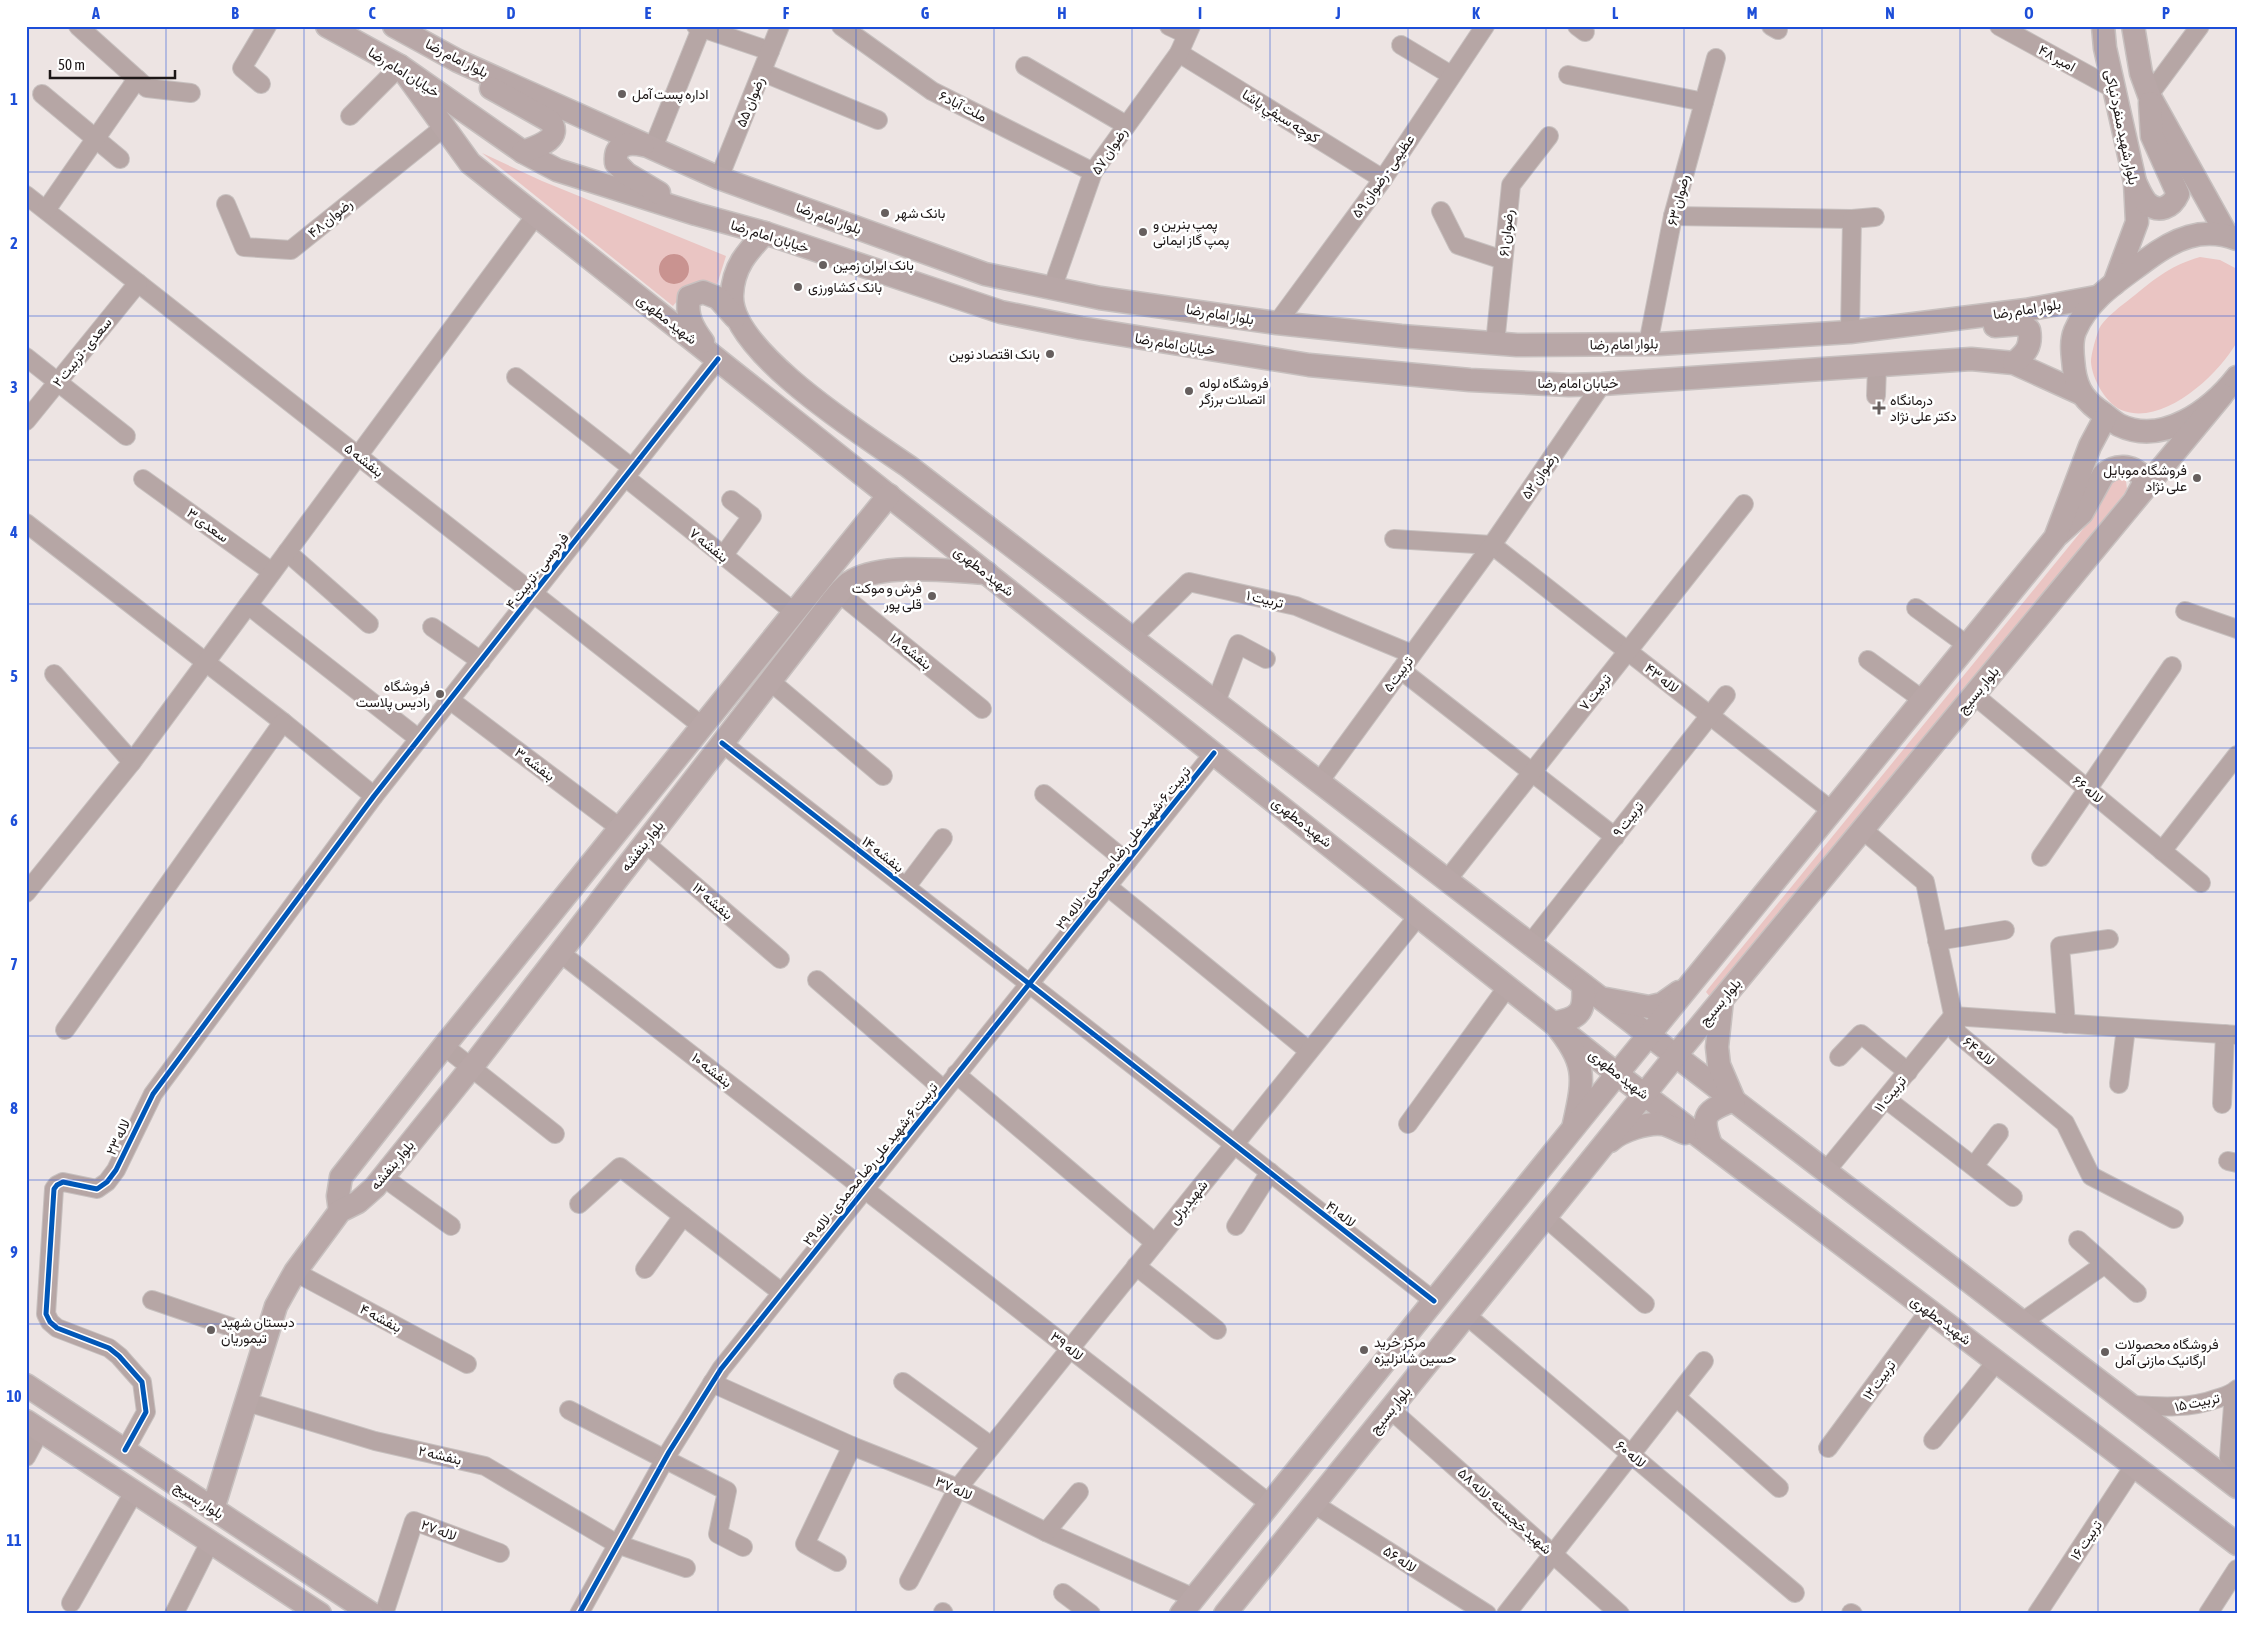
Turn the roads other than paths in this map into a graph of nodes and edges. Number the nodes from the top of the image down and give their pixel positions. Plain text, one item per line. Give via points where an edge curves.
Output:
1 (78, 26) edge
2 (267, 26) edge
3 (327, 26) edge
4 (394, 26) edge
5 (780, 26) edge
6 (840, 26) edge
7 (1170, 26) edge
8 (1485, 26) edge
9 (1999, 26) edge
10 (2103, 26) edge
11 (2134, 26) edge
12 (2200, 26) edge
13 (700, 27) edge
14 (1189, 30) edge
15 (1401, 45) dead end
16 (770, 51) junction
17 (1179, 53) junction
18 (1716, 58) dead end
19 (458, 61) junction
20 (400, 66) junction
21 (1024, 66) dead end
22 (762, 72) junction
23 (1451, 75) junction
24 (1568, 75) dead end
25 (137, 79) junction
26 (261, 84) dead end
27 (2114, 89) junction
28 (191, 93) dead end
29 (42, 94) dead end
30 (2149, 95) junction
31 (1704, 102) junction
32 (350, 116) dead end
33 (878, 120) dead end
34 (1126, 124) junction
35 (443, 128) junction
36 (1549, 136) dead end
37 (96, 138) junction
38 (649, 147) junction
39 (522, 152) junction
40 (120, 159) dead end
41 (1093, 172) junction
42 (719, 178) junction
43 (1383, 179) junction
44 (2135, 182) junction
45 (26, 195) edge
46 (226, 204) dead end
47 (46, 210) junction
48 (1441, 211) dead end
49 (696, 214) junction
50 (536, 215) junction
51 (1673, 216) junction
52 (1875, 217) dead end
53 (1852, 219) junction
54 (765, 234) junction
55 (2232, 237) edge
56 (1503, 260) junction
57 (138, 283) junction
58 (1052, 289) junction
59 (2105, 291) junction
60 (736, 317) junction
61 (1278, 323) junction
62 (1850, 332) junction
63 (1495, 344) junction
64 (1648, 344) junction
65 (26, 356) edge
66 (714, 356) junction
67 (2014, 363) junction
68 (1877, 367) junction
69 (516, 377) dead end
70 (2237, 377) edge
71 (58, 382) junction
72 (1602, 384) junction
73 (2080, 393) junction
74 (2222, 395) junction
75 (1876, 396) dead end
76 (2106, 416) junction
77 (26, 421) edge
78 (126, 436) dead end
79 (358, 456) junction
80 (628, 473) junction
81 (143, 479) dead end
82 (889, 495) junction
83 (731, 500) dead end
84 (2135, 501) junction
85 (1744, 504) dead end
86 (26, 523) edge
87 (2055, 538) junction
88 (1394, 539) dead end
89 (1492, 545) junction
90 (287, 552) junction
91 (723, 556) junction
92 (1476, 567) joint
93 (1044, 570) junction
94 (272, 572) junction
95 (988, 573) junction
96 (534, 593) junction
97 (839, 593) junction
98 (1021, 600) junction
99 (248, 606) junction
100 (1916, 608) dead end
101 (2185, 611) dead end
102 (794, 612) junction
103 (369, 624) dead end
104 (432, 627) dead end
105 (2237, 629) edge
106 (1132, 638) junction
107 (1967, 645) junction
108 (1628, 651) junction
109 (1412, 654) junction
110 (1266, 659) dead end
111 (1868, 660) dead end
112 (480, 661) junction
113 (206, 662) junction
114 (2172, 666) dead end
115 (1400, 670) junction
116 (54, 674) dead end
117 (770, 681) junction
118 (1726, 694) dead end
119 (1974, 695) junction
120 (450, 700) junction
121 (1923, 700) junction
122 (1216, 702) junction
123 (982, 709) dead end
124 (1710, 715) junction
125 (284, 722) junction
126 (702, 726) junction
127 (419, 738) junction
128 (722, 743) junction
129 (1214, 753) junction
130 (2237, 755) edge
131 (132, 762) junction
132 (1532, 772) junction
133 (883, 776) dead end
134 (1319, 782) junction
135 (2088, 790) junction
136 (1044, 794) dead end
137 (374, 796) junction
138 (1832, 811) junction
139 (620, 828) junction
140 (1863, 830) junction
141 (1615, 837) junction
142 (943, 838) dead end
143 (645, 842) junction
144 (2162, 850) junction
145 (2041, 857) dead end
146 (1127, 862) junction
147 (1447, 880) junction
148 (2202, 883) dead end
149 (1107, 886) junction
150 (906, 887) junction
151 (26, 893) edge
152 (1419, 915) junction
153 (2005, 930) dead end
154 (2108, 939) dead end
155 (1937, 941) junction
156 (1530, 944) junction
157 (559, 952) junction
158 (780, 959) dead end
159 (818, 980) dead end
160 (1692, 982) junction
161 (1029, 983) junction
162 (1583, 985) junction
163 (1508, 986) junction
164 (1722, 1000) junction
165 (1953, 1016) junction
166 (1554, 1022) junction
167 (2066, 1024) junction
168 (2126, 1028) junction
169 (66, 1030) dead end
170 (1649, 1035) junction
171 (2231, 1035) edge
172 (444, 1046) junction
173 (1309, 1051) junction
174 (1676, 1056) junction
175 (1839, 1057) dead end
176 (471, 1067) junction
177 (1908, 1072) junction
178 (956, 1074) junction
179 (1617, 1074) junction
180 (2120, 1084) dead end
181 (944, 1089) junction
182 (1644, 1095) junction
183 (1886, 1099) junction
184 (1734, 1100) junction
185 (2222, 1104) dead end
186 (1408, 1124) dead end
187 (1573, 1129) junction
188 (1999, 1133) dead end
189 (555, 1134) dead end
190 (1234, 1144) junction
191 (1711, 1145) junction
192 (1598, 1152) junction
193 (1974, 1166) junction
194 (1826, 1171) junction
195 (1270, 1172) junction
196 (383, 1177) junction
197 (864, 1189) junction
198 (2013, 1197) dead end
199 (579, 1204) dead end
200 (340, 1211) junction
201 (683, 1216) junction
202 (1545, 1217) junction
203 (2174, 1219) dead end
204 (451, 1226) dead end
205 (1236, 1226) dead end
206 (2078, 1240) dead end
207 (1155, 1243) junction
208 (2105, 1264) junction
209 (1136, 1266) junction
210 (645, 1269) dead end
211 (295, 1272) junction
212 (781, 1292) junction
213 (2137, 1293) dead end
214 (152, 1300) dead end
215 (1434, 1301) junction
216 (1645, 1304) dead end
217 (1929, 1311) junction
218 (1466, 1315) junction
219 (2022, 1322) junction
220 (1217, 1330) dead end
221 (266, 1339) junction
222 (1070, 1349) junction
223 (1704, 1361) dead end
224 (1996, 1362) junction
225 (467, 1364) dead end
226 (903, 1382) dead end
227 (712, 1384) junction
228 (26, 1385) edge
229 (2235, 1391) edge
230 (1676, 1397) junction
231 (247, 1402) junction
232 (2130, 1404) junction
233 (1390, 1409) junction
234 (569, 1410) dead end
235 (33, 1426) edge
236 (1933, 1440) dead end
237 (852, 1446) junction
238 (992, 1446) junction
239 (1828, 1448) dead end
240 (125, 1450) junction
241 (1631, 1454) junction
242 (26, 1457) edge
243 (665, 1459) junction
244 (2134, 1466) junction
245 (2237, 1481) edge
246 (2237, 1487) edge
247 (958, 1488) junction
248 (1779, 1488) dead end
249 (134, 1492) junction
250 (1079, 1492) dead end
251 (1270, 1504) junction
252 (1314, 1504) junction
253 (213, 1509) junction
254 (1046, 1532) junction
255 (210, 1542) junction
256 (617, 1544) junction
257 (2237, 1544) edge
258 (743, 1547) dead end
259 (500, 1553) dead end
260 (1553, 1554) junction
261 (837, 1562) dead end
262 (686, 1568) dead end
263 (2237, 1569) edge
264 (909, 1581) dead end
265 (1062, 1593) dead end
266 (1795, 1593) dead end
267 (71, 1602) dead end
268 (1188, 1606) edge
269 (1226, 1613) edge
270 (174, 1614) edge
271 (320, 1614) edge
272 (372, 1614) edge
273 (384, 1614) edge
274 (579, 1614) edge
275 (1091, 1614) edge
276 (1487, 1614) edge
277 (1506, 1614) edge
278 (1620, 1614) edge
279 (2037, 1614) edge
280 (2208, 1614) edge

1 - 25 street
2 - 26 street via 242,68
3 - 20 main road, خیابان امام رضا
4 - 19 main road, بلوار امام رضا
5 - 16 street, رضوان ۵۵
6 - 41 street, ملت آباد۶ via 932,91
7 - 14 street
8 - 23 street, عظیمی - رضوان ۵۹
9 - 27 street, امیر ۴۸
10 - 27 main road, بلوار شهید منفرد نیاکی
11 - 30 main road via 2141,73
12 - 30 street
13 - 16 street
13 - 38 street
14 - 17 street, رضوان ۵۷
15 - 23 street
16 - 22 street, رضوان ۵۵
17 - 34 street, رضوان ۵۷
17 - 43 street, كوچه سيفي پاشا
18 - 31 street, رضوان ۶۳
19 - 38 main road, بلوار امام رضا
19 - 39 main road via 480,81 553,125 554,133 549,141
20 - 32 street
20 - 35 main road, شهید مطهری
20 - 39 main road, خیابان امام رضا
21 - 34 street
22 - 33 street
22 - 42 street, رضوان ۵۵
23 - 43 street, عظیمی - رضوان ۵۹
24 - 31 street
25 - 28 street via 146,88
25 - 37 street
27 - 44 main road, بلوار شهید منفرد نیاکی
29 - 37 street
30 - 44 main road via 2152,136 2178,194 2168,208 2158,209 2147,203
30 - 55 main road
31 - 51 street, رضوان ۶۳
34 - 41 street, رضوان ۵۷
35 - 46 street, رضوان ۴۸ via 291,250 244,247
35 - 50 main road, شهید مطهری via 470,163
36 - 56 street, رضوان ۶۱ via 1511,185
37 - 40 street
37 - 47 street
38 - 42 main road, بلوار امام رضا
38 - 49 main road via 633,143 620,146 616,151 616,163 627,174
39 - 49 main road, خیابان امام رضا via 557,170
41 - 58 street, رضوان ۵۷
42 - 58 main road, بلوار امام رضا via 984,274
43 - 61 street, عظیمی - رضوان ۵۹
44 - 59 main road, بلوار شهید منفرد نیاکی via 2137,222
45 - 47 street, بنفشه ۵
47 - 57 street, بنفشه ۵
48 - 56 street via 1458,245
49 - 54 main road, خیابان امام رضا
50 - 66 main road, شهید مطهری
50 - 79 street
51 - 53 street
51 - 64 street, رضوان ۶۳
52 - 53 street
53 - 62 street
54 - 60 main road via 744,255 736,273 731,296
54 - 72 main road, خیابان امام رضا via 1001,312 1081,328 1308,365 1470,380
55 - 59 main road via 2206,233 2168,243
56 - 63 street, رضوان ۶۱
57 - 71 street, سعدی - تربیت ۲
57 - 79 street, بنفشه ۵
58 - 61 main road, بلوار امام رضا
59 - 62 main road, بلوار امام رضا via 2026,310
59 - 73 main road via 2074,333 2072,355
60 - 66 main road via 718,298 703,292 689,297 689,322
60 - 93 main road via 752,342 791,382
61 - 63 main road, بلوار امام رضا
62 - 64 main road, بلوار امام رضا
62 - 67 main road via 1919,336 2021,324 2030,330 2032,341 2026,354
63 - 64 main road, بلوار امام رضا
65 - 71 street
66 - 80 street, فردوسی - تربیت ۴
66 - 82 main road, شهید مطهری
67 - 68 main road, خیابان امام رضا via 1971,359
67 - 73 main road, خیابان امام رضا
68 - 72 main road, خیابان امام رضا
68 - 75 street
69 - 80 street, بنفشه ۷
70 - 74 main road
71 - 77 street, سعدی - تربیت ۲
71 - 78 street
72 - 89 street, رضوان ۵۲
73 - 76 main road, خیابان امام رضا
74 - 76 main road, خیابان امام رضا via 2190,419 2165,429 2140,431 2120,425
74 - 84 main road, بلوار بسیج
76 - 87 main road via 2090,446
79 - 90 street
79 - 96 street, بنفشه ۵
80 - 91 street, بنفشه ۷
80 - 96 street, فردوسی - تربیت ۴
81 - 94 street, سعدی ۳
82 - 95 main road, شهید مطهری
82 - 102 main road, بلوار بنفشه
83 - 91 street via 752,516
84 - 87 main road via 2143,485 2143,477 2125,467 2108,470 2082,513
84 - 119 main road, بلوار بسیج
85 - 108 street, تربیت ۷
86 - 113 street
87 - 107 main road
88 - 89 street
89 - 92 street, رضوان ۵۲
89 - 108 street, لاله ۴۳
90 - 94 street
90 - 103 street
91 - 102 street, بنفشه ۷
92 - 109 street, تربیت۵
93 - 98 main road
93 - 106 main road
94 - 99 street
95 - 97 main road, بلوار بنفشه via 899,569 851,581
95 - 98 main road, شهید مطهری
96 - 112 street, فردوسی - تربیت ۴
96 - 126 street, بنفشه ۵
97 - 117 main road, بلوار بنفشه
97 - 123 street, بنفشه ۱۸
98 - 129 main road, شهید مطهری
99 - 113 street
99 - 127 street
100 - 107 street
101 - 105 street
102 - 126 main road, بلوار بنفشه
104 - 112 street
106 - 109 street, تربیت ۱ via 1189,582 1296,606
106 - 122 main road
107 - 121 main road
108 - 124 street, لاله ۴۳
108 - 132 street, تربیت ۷
109 - 115 street, تربیت۵
110 - 122 street via 1238,644
111 - 121 street
112 - 120 street, فردوسی - تربیت ۴
113 - 125 street
113 - 131 street
114 - 135 street
115 - 132 street
115 - 134 street, تربیت۵
116 - 131 street
117 - 128 main road, بلوار بنفشه
117 - 133 street
118 - 124 street, تربیت ۹
119 - 135 street, لاله ۶۶
119 - 140 main road, بلوار بسیج
120 - 127 street, فردوسی - تربیت ۴
120 - 139 street, بنفشه ۳
121 - 138 main road
122 - 134 main road
124 - 138 street, لاله ۴۳
124 - 141 street, تربیت ۹
125 - 137 street
125 - 169 street
126 - 139 main road, بلوار بنفشه
127 - 137 street, فردوسی - تربیت ۴
128 - 143 main road, بلوار بنفشه
128 - 150 street, بنفشه ۱۴
129 - 146 street, تربیت ۶-شهید علی رضا محمدی - لاله ۲۹
129 - 152 main road, شهید مطهری
130 - 144 street
131 - 151 street
132 - 141 street
132 - 147 street, تربیت ۷
134 - 147 main road
135 - 144 street, لاله ۶۶
135 - 145 street
136 - 146 street
137 - 240 street, لاله ۲۳ via 153,1094 108,1182 97,1189 63,1182 54,1189 46,1314 57,1328 108,1348 142,1382 146,1412
138 - 160 main road
139 - 172 main road, بلوار بنفشه
140 - 155 street, لاله ۶۴ via 1925,882
140 - 164 main road, بلوار بسیج
141 - 156 street, تربیت ۹
142 - 150 street
143 - 157 main road, بلوار بنفشه
143 - 158 street, بنفشه ۱۲
144 - 148 street, لاله ۶۶
146 - 149 street, تربیت ۶-شهید علی رضا محمدی - لاله ۲۹
147 - 156 main road
149 - 161 street, تربیت ۶-شهید علی رضا محمدی - لاله ۲۹
149 - 173 street
150 - 161 street, بنفشه ۱۴
152 - 163 main road, شهید مطهری
152 - 173 street, شهیدبزلی
153 - 155 street
154 - 167 street via 2060,946
155 - 165 street, لاله ۶۴
156 - 162 main road
157 - 176 main road, بلوار بنفشه
157 - 197 street, بنفشه ۱۰
159 - 181 street
160 - 162 main road via 1662,1004 1649,1007 1608,1000
160 - 164 main road via 1691,992 1699,1006 1706,1008
160 - 170 main road
161 - 178 street, تربیت ۶-شهید علی رضا محمدی - لاله ۲۹
161 - 190 street, بنفشه ۱۴
162 - 166 main road via 1584,1000 1580,1013 1570,1020
162 - 170 main road
163 - 166 main road, شهید مطهری
163 - 186 street
164 - 174 main road, بلوار بسیج
164 - 184 main road via 1717,1047 1719,1065
165 - 167 street
165 - 177 street, تربیت ۱۱
165 - 203 street, لاله ۶۴ via 1957,1032 2065,1123 2091,1176
166 - 179 main road, شهید مطهری
166 - 187 main road via 1572,1045 1581,1067
167 - 168 street
168 - 171 street
168 - 180 street
170 - 174 main road
170 - 179 main road
171 - 185 street
172 - 176 street
172 - 200 main road, بلوار بنفشه via 341,1177
173 - 190 street, شهیدبزلی
174 - 182 main road, بلوار بسیج
174 - 184 main road
175 - 177 street via 1861,1034
176 - 189 street
176 - 196 main road, بلوار بنفشه
177 - 183 street, تربیت ۱۱
178 - 181 street, تربیت ۶-شهید علی رضا محمدی - لاله ۲۹
178 - 207 street
179 - 182 main road, شهید مطهری
179 - 187 main road
181 - 197 street, تربیت ۶-شهید علی رضا محمدی - لاله ۲۹
182 - 191 main road, شهید مطهری
182 - 192 main road, بلوار بسیج
183 - 193 street
183 - 194 street, تربیت ۱۱
184 - 191 main road via 1715,1107 1707,1117 1705,1129
184 - 194 main road
187 - 192 main road via 1588,1128 1594,1134
187 - 215 main road
188 - 193 street
190 - 195 street, لاله ۴۱
190 - 207 street, شهیدبزلی
191 - 192 main road via 1662,1124 1616,1136
191 - 217 main road, شهید مطهری
192 - 202 main road, بلوار بسیج
193 - 198 street
194 - 219 main road
195 - 205 street
195 - 215 street, لاله ۴۱
196 - 200 main road, بلوار بنفشه via 358,1202
196 - 204 street
197 - 212 street, تربیت ۶-شهید علی رضا محمدی - لاله ۲۹
197 - 222 street, لاله ۳۹
199 - 201 street via 620,1168
200 - 211 main road, بلوار بنفشه
201 - 210 street
201 - 212 street
202 - 216 street
202 - 218 main road, بلوار بسیج
206 - 208 street
207 - 209 street, شهیدبزلی
208 - 213 street
208 - 219 street
209 - 220 street
209 - 222 street, شهیدبزلی
211 - 221 main road, بلوار بنفشه via 276,1306
211 - 225 street, بنفشه ۴
212 - 227 street, تربیت ۶-شهید علی رضا محمدی - لاله ۲۹
214 - 221 street
215 - 251 main road
217 - 224 main road, شهید مطهری
217 - 239 street, تربیت ۱۲
218 - 233 main road, بلوار بسیج
218 - 241 street, لاله ۶۰
219 - 232 main road
221 - 231 main road, بلوار بنفشه
222 - 238 street, شهیدبزلی
222 - 251 street, لاله ۳۹
223 - 230 street
224 - 236 street
224 - 244 main road, شهید مطهری
226 - 238 street
227 - 237 street, لاله ۳۷
227 - 243 street, تربیت ۶-شهید علی رضا محمدی - لاله ۲۹
228 - 240 main road, بلوار بسیج
229 - 232 street, تربیت ۱۵ via 2193,1406 2171,1408
229 - 245 street, تربیت ۱۵ via 2229,1458
230 - 241 street
230 - 248 street
231 - 253 main road, بلوار بنفشه
231 - 256 street, بنفشه ۲ via 375,1441 486,1466
232 - 246 main road
233 - 252 main road, بلوار بسیج
233 - 260 street, شهید خجسته - لاله ۵۸
234 - 243 street
235 - 242 street
235 - 249 main road, بلوار بسیج
237 - 247 street, لاله ۳۷
237 - 261 street via 805,1544
238 - 247 street, شهیدبزلی
240 - 253 main road, بلوار بسیج
241 - 260 street
241 - 266 street, لاله ۶۰
243 - 256 street, تربیت ۶-شهید علی رضا محمدی - لاله ۲۹
243 - 258 street via 727,1491 718,1534
244 - 257 main road, شهید مطهری
244 - 279 street, تربیت ۱۶
247 - 254 street, لاله ۳۷
247 - 264 street, شهیدبزلی
249 - 255 main road, بلوار بسیج
249 - 267 street
250 - 254 street
251 - 268 main road
252 - 269 main road, بلوار بسیج
252 - 276 street, لاله ۵۶
253 - 272 main road, بلوار بسیج
254 - 268 street, لاله ۳۷
255 - 270 street
255 - 271 main road, بلوار بسیج
256 - 262 street, بنفشه ۲
256 - 274 street, تربیت ۶-شهید علی رضا محمدی - لاله ۲۹
259 - 273 street, لاله ۲۷ via 414,1521
260 - 277 street
260 - 278 street, شهید خجسته - لاله ۵۸
263 - 280 street
265 - 275 street

